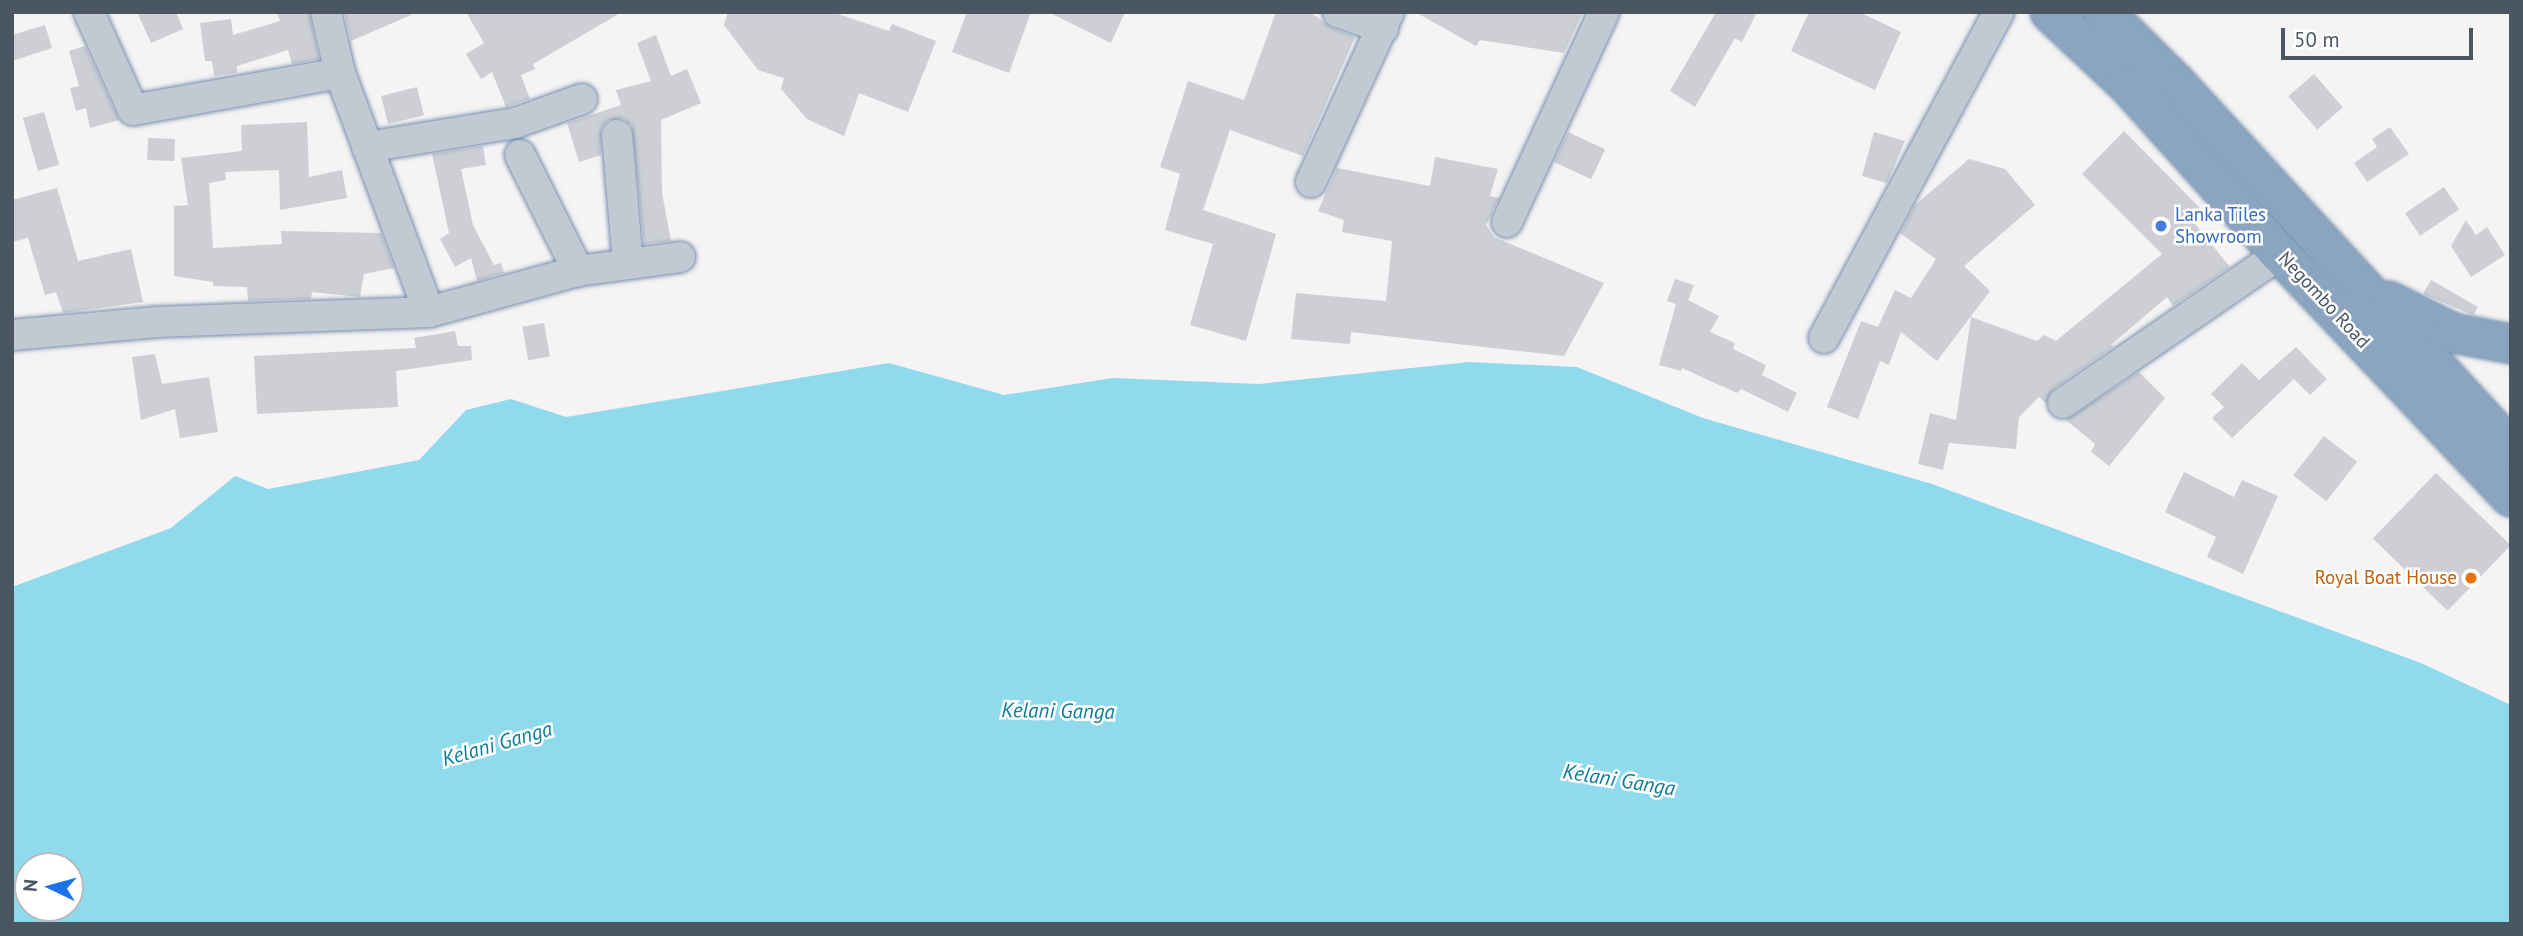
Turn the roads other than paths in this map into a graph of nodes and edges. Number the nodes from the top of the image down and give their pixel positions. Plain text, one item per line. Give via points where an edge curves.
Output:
1 (89, 12) edge
2 (326, 12) edge
3 (1338, 12) edge
4 (1604, 12) edge
5 (1999, 12) edge
6 (2050, 12) edge
7 (2104, 12) edge
8 (1386, 20) edge
9 (340, 73) junction
10 (582, 99) dead end
11 (617, 135) dead end
12 (367, 147) junction
13 (520, 155) dead end
14 (1311, 182) dead end
15 (1507, 222) dead end
16 (2280, 254) junction
17 (680, 257) dead end
18 (2332, 257) junction
19 (628, 264) junction
20 (578, 271) junction
21 (429, 312) junction
22 (12, 335) edge
23 (1824, 338) dead end
24 (2511, 344) edge
25 (2063, 403) dead end
26 (2497, 440) edge
27 (2511, 497) edge

1 - 9 street via 133,110
2 - 9 street
3 - 8 street
4 - 15 street
5 - 23 street
6 - 16 highway, Negombo Road via 2129,86
7 - 18 highway, Negombo Road via 2176,83
8 - 14 street
9 - 12 street
10 - 12 street via 515,122
11 - 19 street
12 - 21 street
13 - 20 street
16 - 25 street
16 - 26 highway, Negombo Road
17 - 19 street
18 - 24 highway via 2376,292 2430,325
18 - 26 highway, Negombo Road
19 - 20 street
20 - 21 street
21 - 22 street via 157,322
26 - 27 highway, Negombo Road

